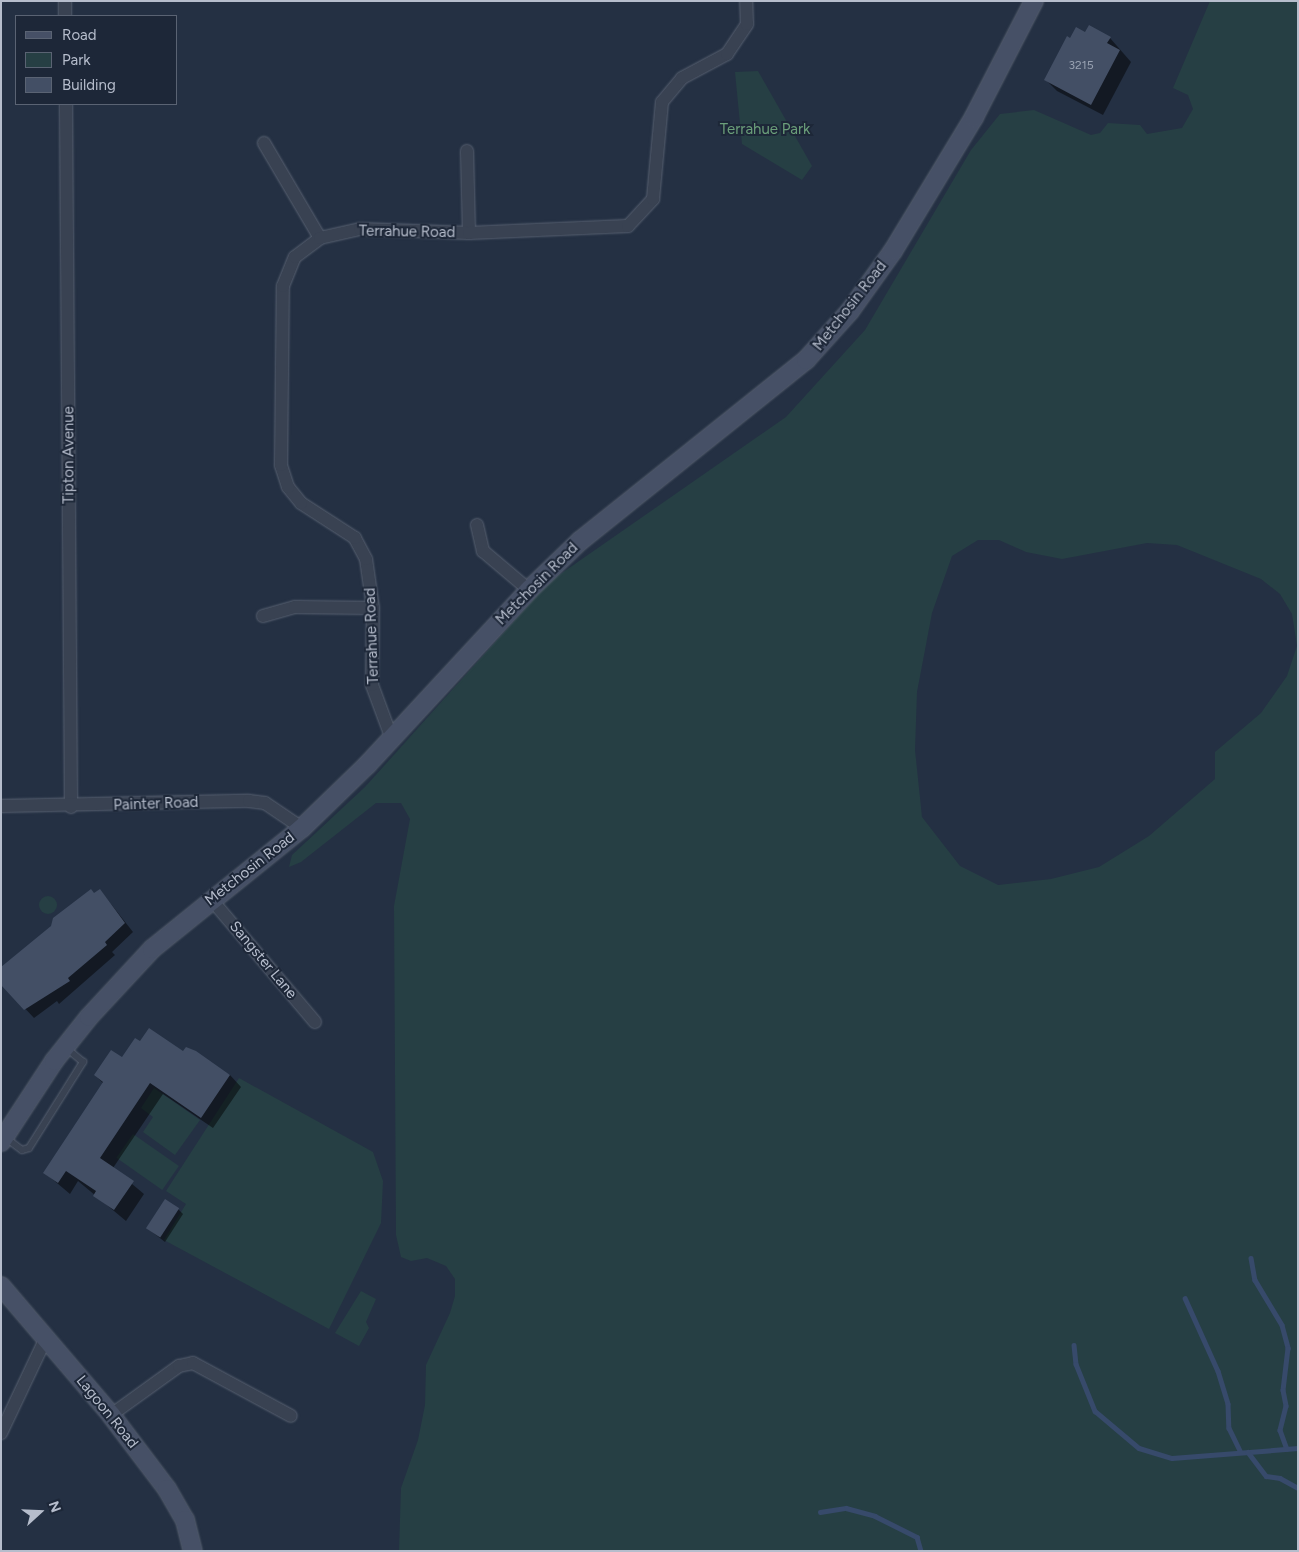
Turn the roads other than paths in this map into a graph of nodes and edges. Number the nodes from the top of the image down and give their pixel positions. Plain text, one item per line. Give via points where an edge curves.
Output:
1 (65, 1) edge
2 (746, 1) edge
3 (1034, 1) edge
4 (65, 15) edge
5 (66, 105) edge
6 (264, 143) dead end
7 (467, 151) dead end
8 (469, 233) junction
9 (320, 238) junction
10 (477, 525) dead end
11 (529, 590) junction
12 (373, 608) junction
13 (263, 616) dead end
14 (392, 739) junction
15 (1, 806) edge
16 (71, 807) junction
17 (302, 828) junction
18 (211, 899) junction
19 (315, 1022) dead end
20 (65, 1048) junction
21 (3, 1140) edge
22 (1, 1286) edge
23 (46, 1338) junction
24 (111, 1415) junction
25 (292, 1416) dead end
26 (1, 1433) edge
27 (193, 1551) edge

1 - 4 street
2 - 8 street, Terrahue Road via 747,24 727,54 682,78 662,102 653,200 628,226
3 - 11 main road, Metchosin Road via 974,118 893,251 850,311 806,360 621,507
5 - 16 street, Tipton Avenue
6 - 9 street
7 - 8 street
8 - 9 street, Terrahue Road via 360,229
9 - 12 street, Terrahue Road via 295,257 284,286 281,465 288,487 301,503 355,538 366,559
10 - 11 street via 483,551
11 - 14 main road, Metchosin Road
12 - 13 street via 295,607
12 - 14 street, Terrahue Road via 372,685
14 - 17 main road, Metchosin Road
15 - 16 street, Painter Road
16 - 17 street, Painter Road via 249,801 265,803
17 - 18 main road, Metchosin Road
18 - 19 street, Sangster Lane
18 - 20 main road, Metchosin Road via 152,949 88,1017
20 - 21 main road, Metchosin Road
20 - 21 lane via 83,1062 29,1148 22,1150
22 - 23 main road, Lagoon Road
23 - 24 main road, Lagoon Road
23 - 26 street
24 - 25 street via 178,1366 193,1363
24 - 27 main road, Lagoon Road via 180,1512

